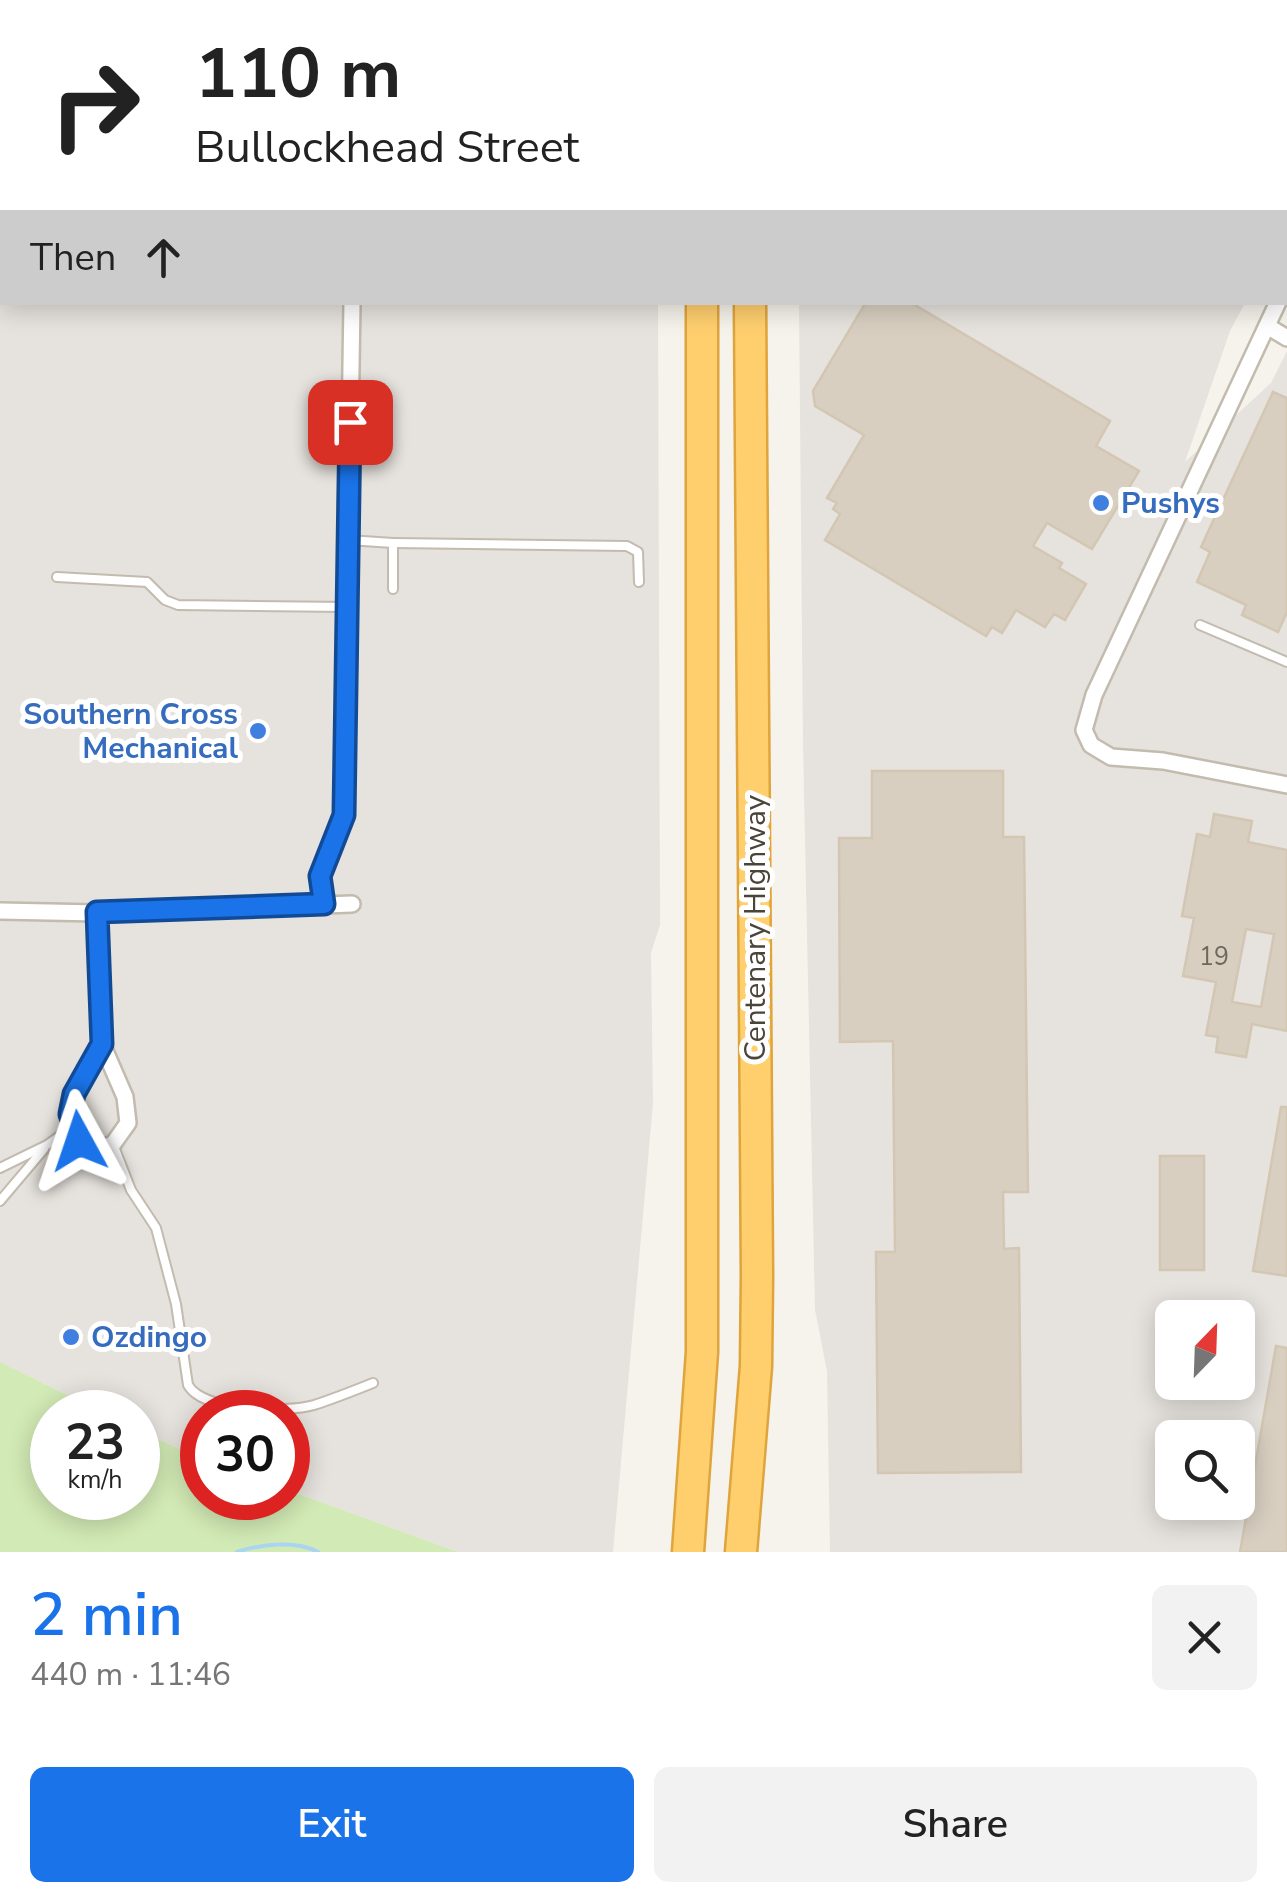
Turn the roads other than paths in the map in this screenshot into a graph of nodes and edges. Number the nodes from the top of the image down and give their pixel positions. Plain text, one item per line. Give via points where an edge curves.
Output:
1 (352, 305) edge
2 (702, 305) edge
3 (750, 305) edge
4 (1277, 305) edge
5 (1267, 326) junction
6 (1287, 338) edge
7 (348, 540) junction
8 (393, 543) junction
9 (57, 577) dead end
10 (638, 582) dead end
11 (393, 589) dead end
12 (347, 608) junction
13 (1200, 625) dead end
14 (1287, 662) edge
15 (1287, 785) edge
16 (324, 904) junction
17 (352, 904) dead end
18 (0, 911) edge
19 (97, 912) junction
20 (102, 1044) junction
21 (74, 1126) junction
22 (113, 1144) junction
23 (46, 1145) junction
24 (0, 1168) edge
25 (0, 1201) edge
26 (372, 1384) dead end
27 (688, 1552) edge
28 (741, 1552) edge

1 - 7 street
2 - 27 highway, Centenary Highway via 702,1352
3 - 28 highway, Centenary Highway via 757,1276
4 - 5 street
5 - 6 street
5 - 15 street via 1084,722 1086,739 1111,757
7 - 8 lane
7 - 12 street
8 - 10 lane via 626,546 638,552
8 - 11 lane
9 - 12 lane via 146,582 178,604
12 - 16 street via 344,815 320,876
13 - 14 lane
16 - 17 street
16 - 19 street
18 - 19 street
19 - 20 street
20 - 21 street via 74,1094
20 - 22 street via 125,1097 128,1123
21 - 22 street via 79,1141 95,1150
21 - 23 lane
22 - 26 lane via 130,1190 156,1228 195,1395 248,1408 310,1406
23 - 24 lane
23 - 25 lane

